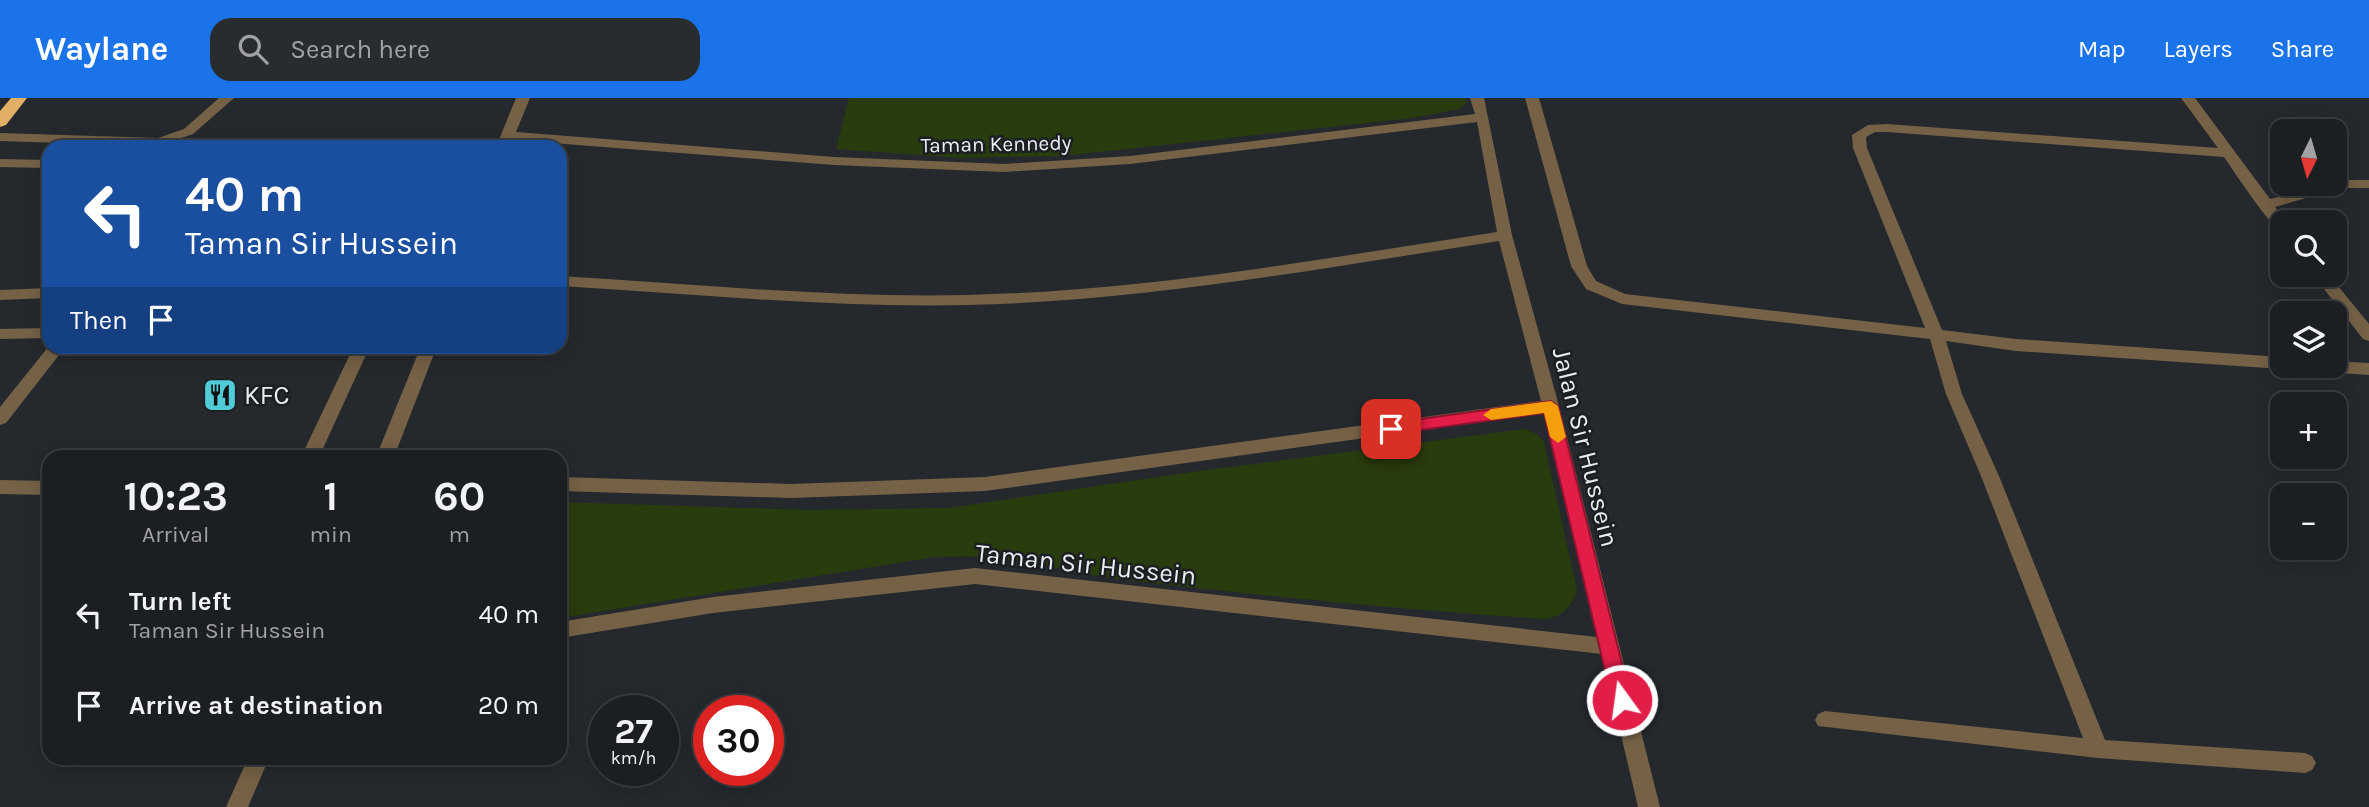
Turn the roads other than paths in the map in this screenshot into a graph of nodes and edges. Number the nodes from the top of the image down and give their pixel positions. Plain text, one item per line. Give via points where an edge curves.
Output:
1 (19, 98) edge
2 (227, 98) edge
3 (523, 98) edge
4 (1477, 98) edge
5 (1532, 98) edge
6 (2188, 98) edge
7 (1483, 117) junction
8 (0, 122) edge
9 (0, 137) edge
10 (95, 140) edge
11 (170, 140) edge
12 (505, 140) edge
13 (567, 145) edge
14 (2226, 153) junction
15 (0, 163) edge
16 (42, 164) edge
17 (2369, 184) edge
18 (2265, 205) junction
19 (2270, 211) edge
20 (1505, 235) junction
21 (567, 281) edge
22 (2331, 287) edge
23 (42, 293) edge
24 (0, 295) edge
25 (42, 333) edge
26 (0, 334) edge
27 (1936, 334) junction
28 (2369, 335) edge
29 (52, 354) edge
30 (358, 354) edge
31 (426, 354) edge
32 (2270, 362) edge
33 (2347, 368) edge
34 (2369, 369) edge
35 (1551, 406) junction
36 (0, 419) edge
37 (313, 450) edge
38 (388, 450) edge
39 (567, 484) edge
40 (0, 487) edge
41 (42, 488) edge
42 (567, 629) edge
43 (1608, 646) junction
44 (1825, 720) dead end
45 (2098, 748) junction
46 (2305, 763) dead end
47 (255, 765) edge
48 (237, 807) edge
49 (1649, 807) edge

1 - 8 highway
2 - 11 street via 192,132
3 - 12 street
4 - 7 street, Jalan Sir Hussein
5 - 27 street via 1579,266 1591,285 1622,299
6 - 14 street
7 - 13 street, Taman Kennedy via 1040,167 895,165
7 - 20 street, Jalan Sir Hussein
9 - 10 street
14 - 18 street
14 - 27 street via 1887,128 1859,135 1860,148
15 - 16 street
17 - 18 street via 2341,184
18 - 19 street
20 - 21 street via 1205,280 969,300 892,300
20 - 35 street, Jalan Sir Hussein
22 - 28 street
23 - 24 street
25 - 26 street
27 - 32 street via 2017,345
27 - 45 street via 1954,394
29 - 36 street
30 - 37 street
31 - 38 street
33 - 34 street
35 - 39 street via 985,484 791,491
35 - 43 street, Jalan Sir Hussein
40 - 41 street
42 - 43 street, Taman Sir Hussein via 739,602 975,576
43 - 49 street, Jalan Sir Hussein
44 - 45 street
45 - 46 street
47 - 48 street

